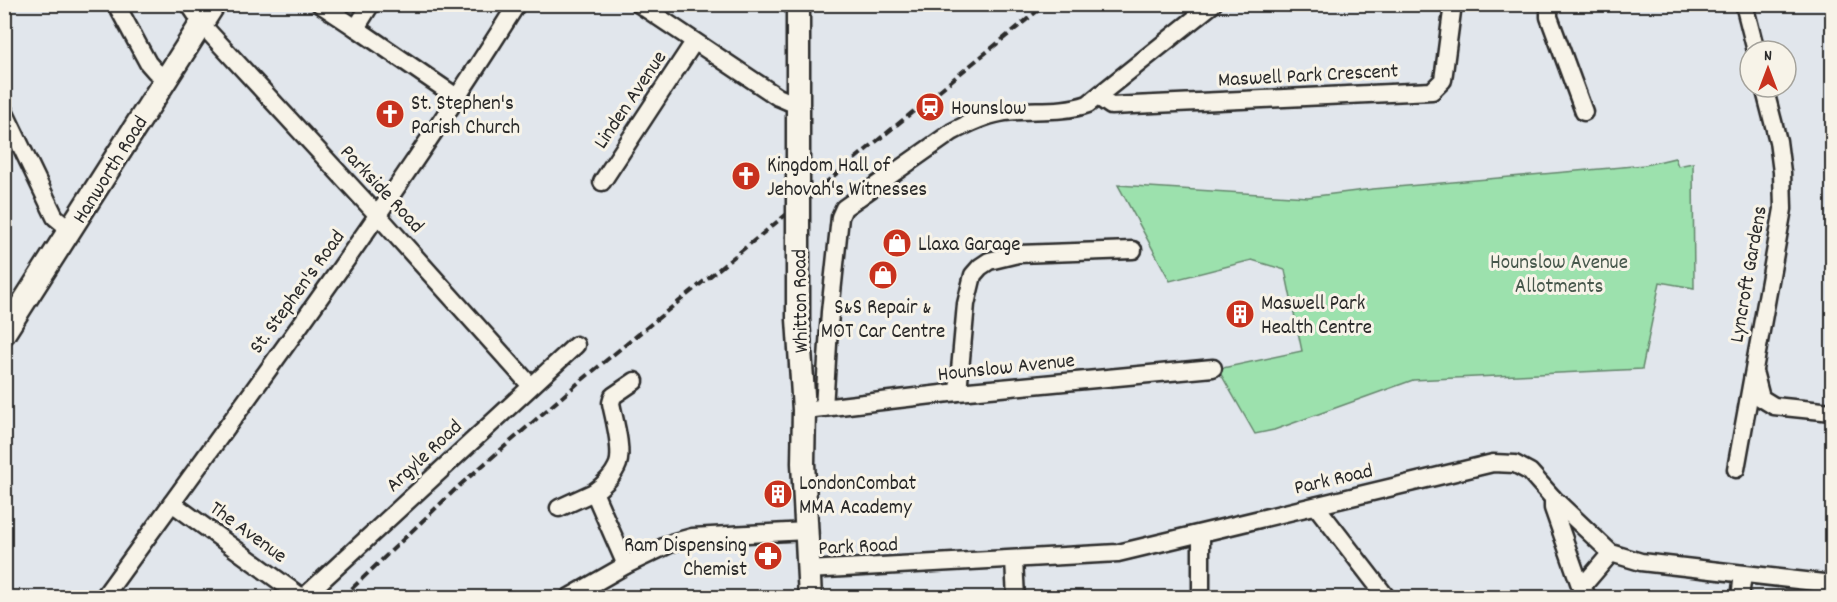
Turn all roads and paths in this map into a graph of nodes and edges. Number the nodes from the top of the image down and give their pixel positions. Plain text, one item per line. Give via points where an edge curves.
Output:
1 (116, 4) edge
2 (320, 4) edge
3 (371, 4) edge
4 (517, 4) edge
5 (639, 4) edge
6 (798, 4) edge
7 (1213, 4) edge
8 (1453, 4) edge
9 (1549, 4) edge
10 (1744, 4) edge
11 (202, 10) edge
12 (356, 28) junction
13 (1753, 39) edge
14 (694, 42) junction
15 (167, 79) junction
16 (1098, 96) junction
17 (458, 98) junction
18 (1767, 99) edge
19 (799, 106) junction
20 (4, 111) edge
21 (1584, 112) dead end
22 (602, 182) dead end
23 (378, 215) junction
24 (71, 230) junction
25 (1133, 250) dead end
26 (6, 328) edge
27 (576, 345) dead end
28 (1213, 368) dead end
29 (1754, 370) junction
30 (635, 381) dead end
31 (531, 386) junction
32 (958, 392) junction
33 (814, 409) junction
34 (1833, 412) edge
35 (1736, 469) dead end
36 (594, 492) junction
37 (1553, 498) junction
38 (172, 503) junction
39 (1316, 506) junction
40 (559, 508) dead end
41 (806, 531) junction
42 (1201, 534) junction
43 (1611, 553) junction
44 (1014, 560) junction
45 (626, 565) junction
46 (808, 570) junction
47 (1743, 574) junction
48 (1833, 584) edge
49 (1585, 593) edge
50 (300, 596) joint
51 (103, 597) edge
52 (568, 597) edge
53 (810, 597) edge
54 (1016, 597) edge
55 (1201, 597) edge
56 (1387, 597) edge
57 (1740, 597) edge

1 - 15 street via 148,63
2 - 12 street
3 - 12 street
4 - 17 street, St. Stephen's Road
5 - 14 street
6 - 19 main road, Whitton Road
7 - 16 street
8 - 16 street, Maswell Park Crescent via 1443,80 1432,91 1111,106
9 - 21 street via 1550,17
10 - 13 street
11 - 15 main road, Hanworth Road
11 - 23 street, Parkside Road via 206,29
12 - 17 street
14 - 19 street via 778,97
14 - 22 street, Linden Avenue
15 - 24 main road, Hanworth Road
16 - 33 street via 1074,109 999,113 970,123 844,208
17 - 23 street, St. Stephen's Road
18 - 29 street, Lyncroft Gardens via 1781,161 1783,209
19 - 33 main road, Whitton Road, bridge via 798,319
20 - 24 street via 55,218
23 - 31 street, Parkside Road
23 - 38 street, St. Stephen's Road
24 - 26 main road, Hanworth Road
25 - 32 street via 1018,254 980,267 973,275 966,304
27 - 31 street, Argyle Road
28 - 32 street, Hounslow Avenue
29 - 34 street via 1761,398 1774,406
29 - 35 street, Lyncroft Gardens
30 - 36 street via 613,396 618,464
31 - 50 street, Argyle Road via 305,596
32 - 33 street, Hounslow Avenue
33 - 41 main road, Whitton Road via 803,464
36 - 40 street
36 - 45 street
37 - 39 street, Park Road via 1530,472 1515,464 1493,464
37 - 43 street, Park Road
37 - 49 street via 1552,508
38 - 50 street, The Avenue
38 - 51 street, St. Stephen's Road
39 - 42 street, Park Road
39 - 56 street
41 - 45 street via 692,537
41 - 46 main road, Whitton Road
42 - 44 street, Park Road via 1118,553
42 - 55 street
43 - 47 street, Park Road via 1641,562
43 - 49 street
44 - 46 street, Park Road
44 - 54 street
45 - 52 street
46 - 53 main road, Whitton Road
47 - 48 street, Park Road
47 - 57 street

